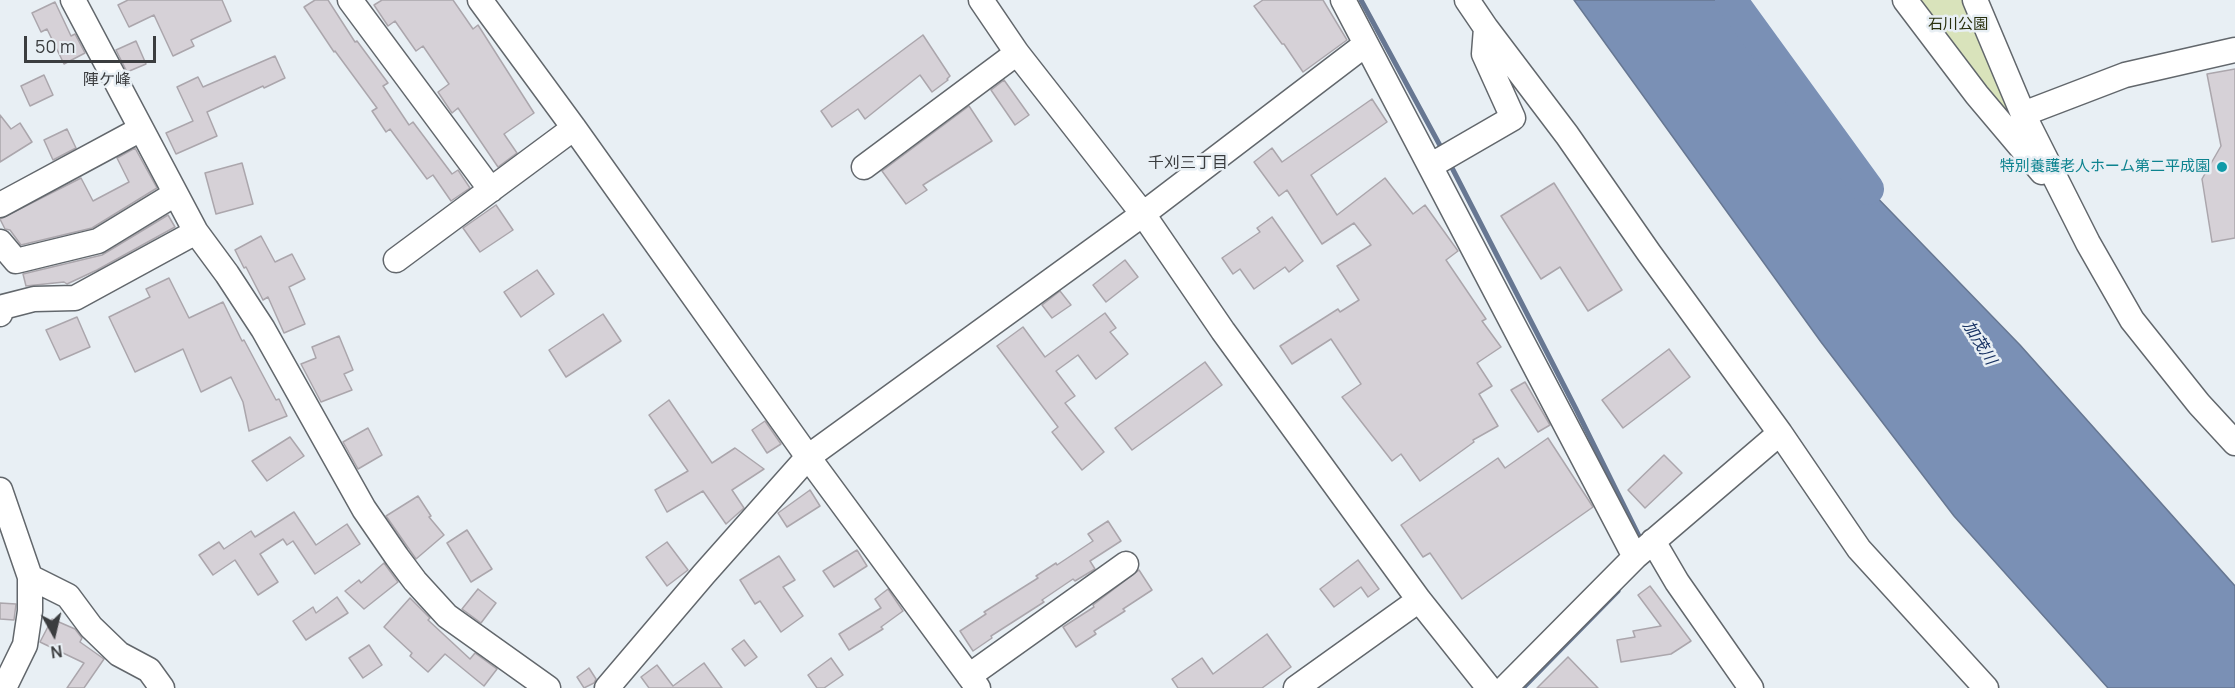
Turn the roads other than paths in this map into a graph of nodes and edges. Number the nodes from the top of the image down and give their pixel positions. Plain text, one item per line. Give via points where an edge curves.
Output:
1 (350, 0) edge
2 (480, 0) edge
3 (981, 0) edge
4 (1343, 0) edge
5 (1467, 0) edge
6 (1905, 0) edge
7 (1975, 0) edge
8 (80, 2) edge
9 (1486, 28) junction
10 (1366, 44) junction
11 (2235, 50) edge
12 (1017, 52) junction
13 (2023, 114) junction
14 (574, 128) junction
15 (141, 129) junction
16 (1430, 166) junction
17 (864, 167) dead end
18 (490, 190) junction
19 (175, 194) junction
20 (2069, 204) junction
21 (0, 205) edge
22 (1143, 214) junction
23 (196, 232) junction
24 (0, 242) edge
25 (396, 260) dead end
26 (0, 314) edge
27 (1780, 433) junction
28 (2235, 443) edge
29 (807, 457) junction
30 (0, 490) edge
31 (1653, 541) junction
32 (1635, 557) junction
33 (1126, 564) dead end
34 (30, 577) junction
35 (1419, 600) junction
36 (973, 682) edge
37 (4, 688) edge
38 (162, 688) edge
39 (548, 688) edge
40 (607, 688) edge
41 (1296, 688) edge
42 (1488, 688) edge
43 (1505, 688) edge
44 (1751, 688) edge
45 (1986, 688) edge

1 - 18 street
2 - 14 street
3 - 12 street
4 - 10 street
5 - 9 street
6 - 20 street
7 - 13 street
8 - 15 street
9 - 16 street via 1484,54 1513,118
9 - 27 street via 1568,135
10 - 16 street
10 - 22 street
11 - 13 street via 2125,75
12 - 17 street
12 - 22 street
13 - 20 street
14 - 18 street
14 - 29 street
15 - 19 street
15 - 21 street
16 - 32 street
18 - 25 street
19 - 23 street
19 - 24 street via 98,241 16,261
20 - 28 street via 2132,320
22 - 29 street
22 - 35 street
23 - 26 street via 75,298 34,299 3,307
23 - 39 street via 263,329 364,509 415,581 447,616
27 - 31 street
27 - 45 street via 1859,549
29 - 36 street
29 - 40 street
30 - 34 street
31 - 32 street
31 - 44 street
32 - 43 street
33 - 36 street
34 - 37 street via 25,645
34 - 38 street via 68,596 91,627 119,654 149,670
35 - 41 street
35 - 42 street

